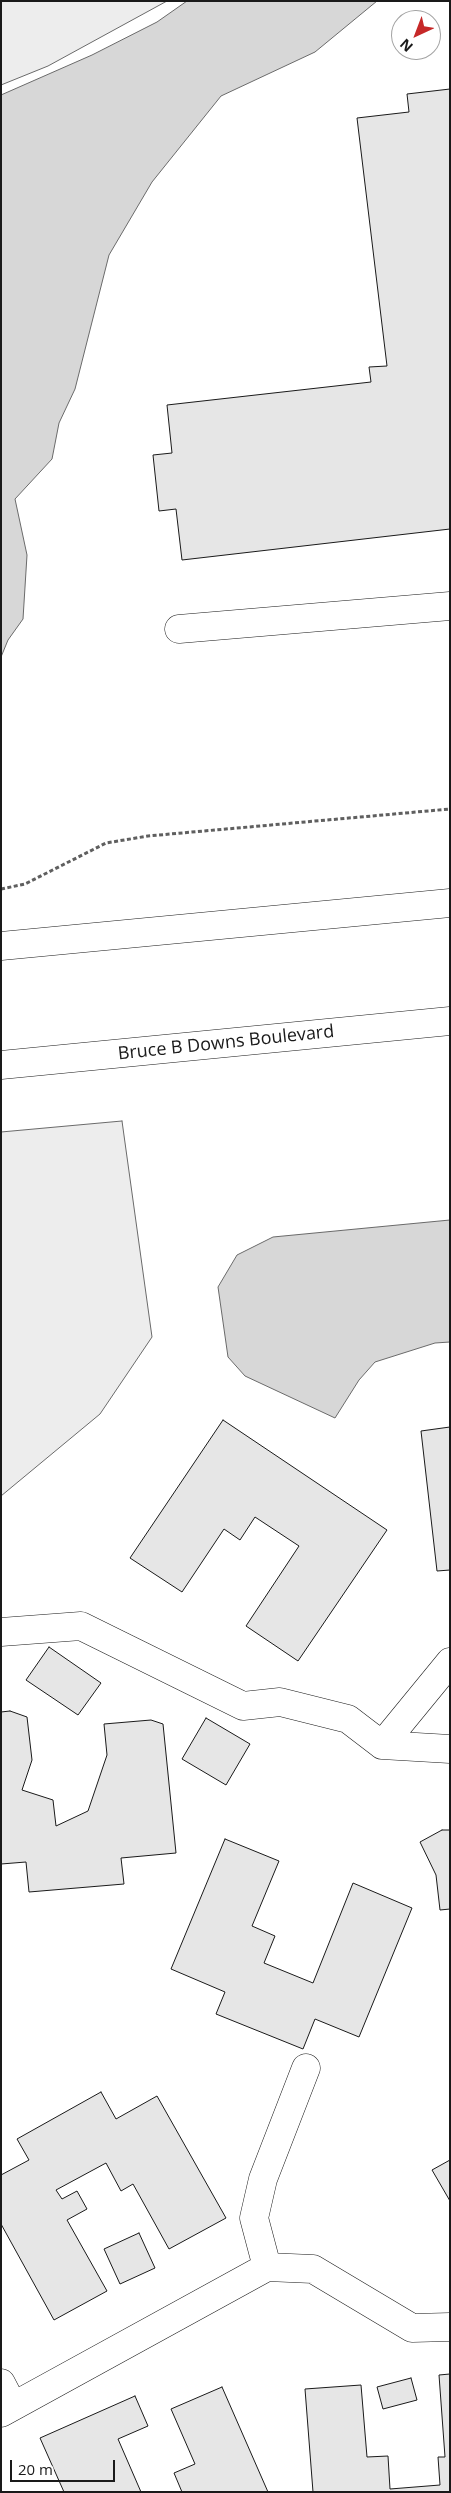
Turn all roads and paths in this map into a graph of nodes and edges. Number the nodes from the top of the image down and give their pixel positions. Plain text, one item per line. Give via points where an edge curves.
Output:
1 (450, 606) edge
2 (179, 629) dead end
3 (450, 809) edge
4 (1, 889) edge
5 (450, 903) edge
6 (1, 946) edge
7 (450, 1020) edge
8 (1, 1065) edge
9 (1, 1632) edge
10 (450, 1662) edge
11 (382, 1745) junction
12 (450, 1749) edge
13 (306, 2068) dead end
14 (268, 2267) junction
15 (450, 2327) edge
16 (5, 2401) edge

1 - 2 street
3 - 4 path via 148,836 106,843 25,884
5 - 6 street
7 - 8 street, Bruce B Downs Boulevard
9 - 11 street via 82,1626 243,1706 280,1702 348,1719
10 - 11 street
11 - 12 street
13 - 14 street via 264,2179 254,2218
14 - 15 street via 313,2269 412,2328
14 - 16 street

